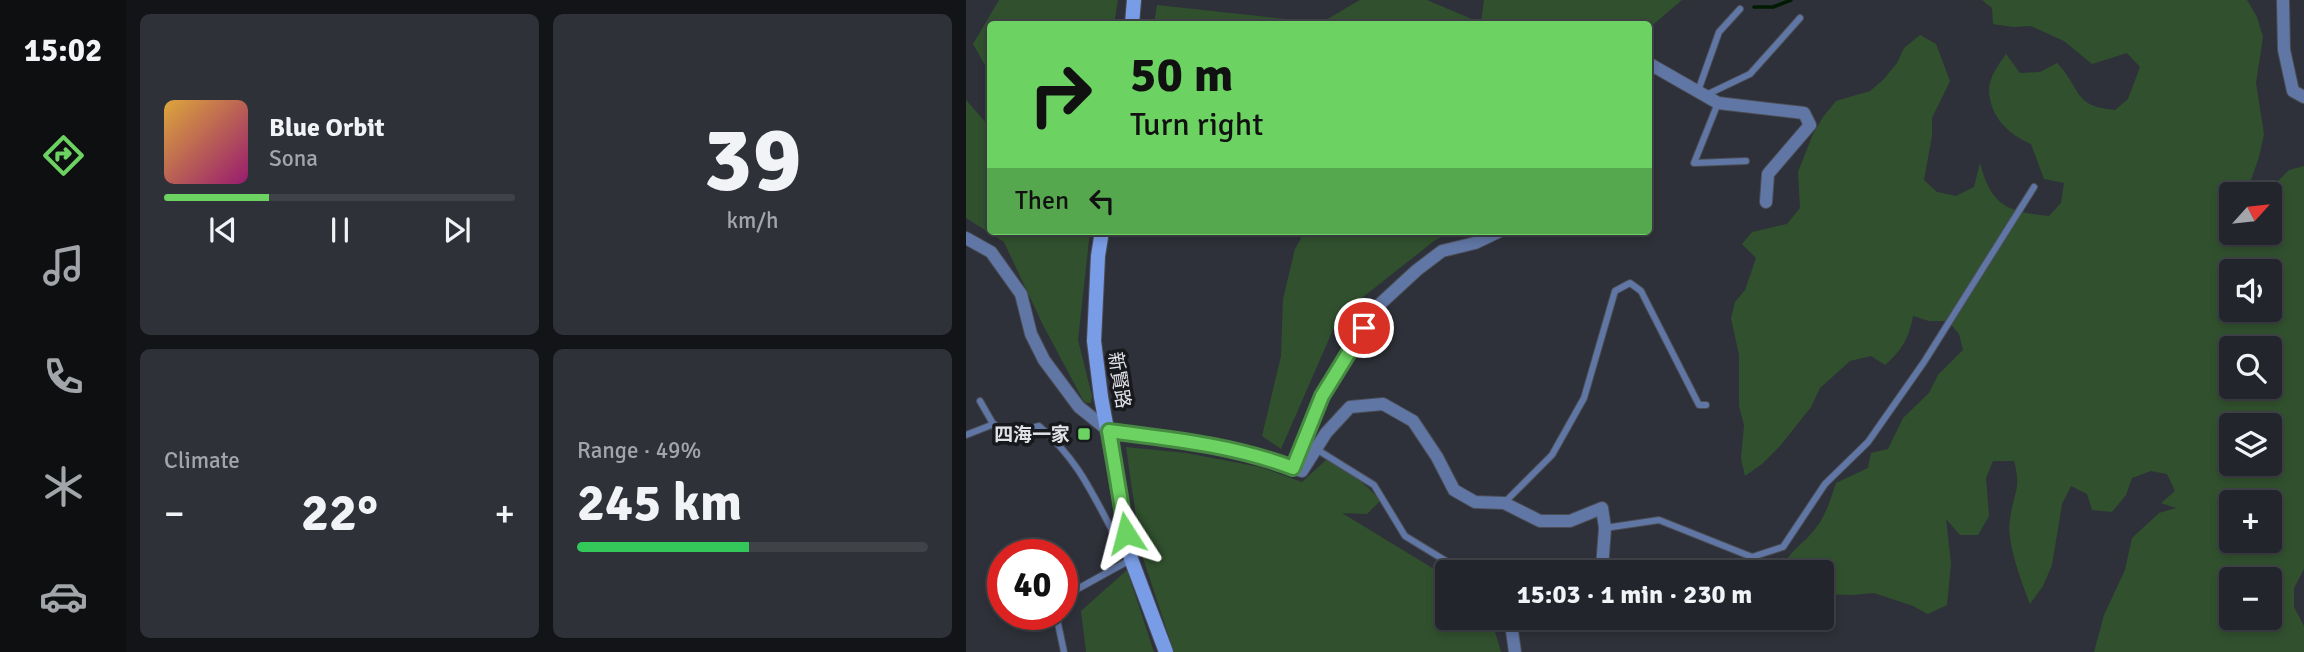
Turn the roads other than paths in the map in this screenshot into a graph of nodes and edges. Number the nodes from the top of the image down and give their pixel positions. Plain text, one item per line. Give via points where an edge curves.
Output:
1 (1134, 0) edge
2 (2283, 0) edge
3 (1740, 9) dead end
4 (1800, 18) dead end
5 (1132, 21) edge
6 (1652, 65) edge
7 (1702, 93) junction
8 (2304, 97) edge
9 (1718, 103) junction
10 (1746, 161) dead end
11 (2034, 187) dead end
12 (1766, 202) dead end
13 (1101, 235) edge
14 (1492, 235) edge
15 (966, 238) edge
16 (981, 401) dead end
17 (1706, 405) dead end
18 (994, 424) junction
19 (1109, 431) junction
20 (966, 435) edge
21 (1316, 449) junction
22 (1293, 468) junction
23 (1504, 503) junction
24 (1605, 528) junction
25 (1126, 533) junction
26 (1131, 559) junction
27 (1444, 560) edge
28 (1599, 560) edge
29 (1078, 589) edge
30 (1060, 630) edge
31 (1512, 630) edge
32 (1065, 652) edge
33 (1166, 652) edge
34 (1515, 652) edge

1 - 5 street
2 - 8 street via 2284,50 2293,91
3 - 7 lane via 1719,32
4 - 7 lane via 1750,74
6 - 7 street
7 - 9 street
9 - 10 lane via 1694,163
9 - 12 street via 1804,113 1810,125 1768,174
11 - 24 lane via 1924,362 1868,442 1825,484 1783,547 1752,557 1659,520
13 - 19 street, 新賢路 via 1094,341
14 - 22 street via 1443,251 1379,306 1322,396
15 - 19 street via 991,252 1021,294 1031,334 1044,360 1079,407
16 - 18 lane
17 - 23 lane via 1699,405 1642,291 1630,283 1615,291 1584,398 1552,455
18 - 20 lane
18 - 25 lane via 1000,436 1040,426 1083,475 1113,532
19 - 22 street via 1211,444
19 - 25 street, 新賢路
21 - 22 street via 1302,471
21 - 23 street via 1350,407 1382,404 1413,421 1454,490 1475,502
21 - 27 lane via 1374,485 1405,536
23 - 24 street via 1540,521 1570,521 1602,508
24 - 28 street
25 - 26 street, 新賢路
26 - 29 lane
26 - 33 street, 新賢路
30 - 32 lane
31 - 34 street

